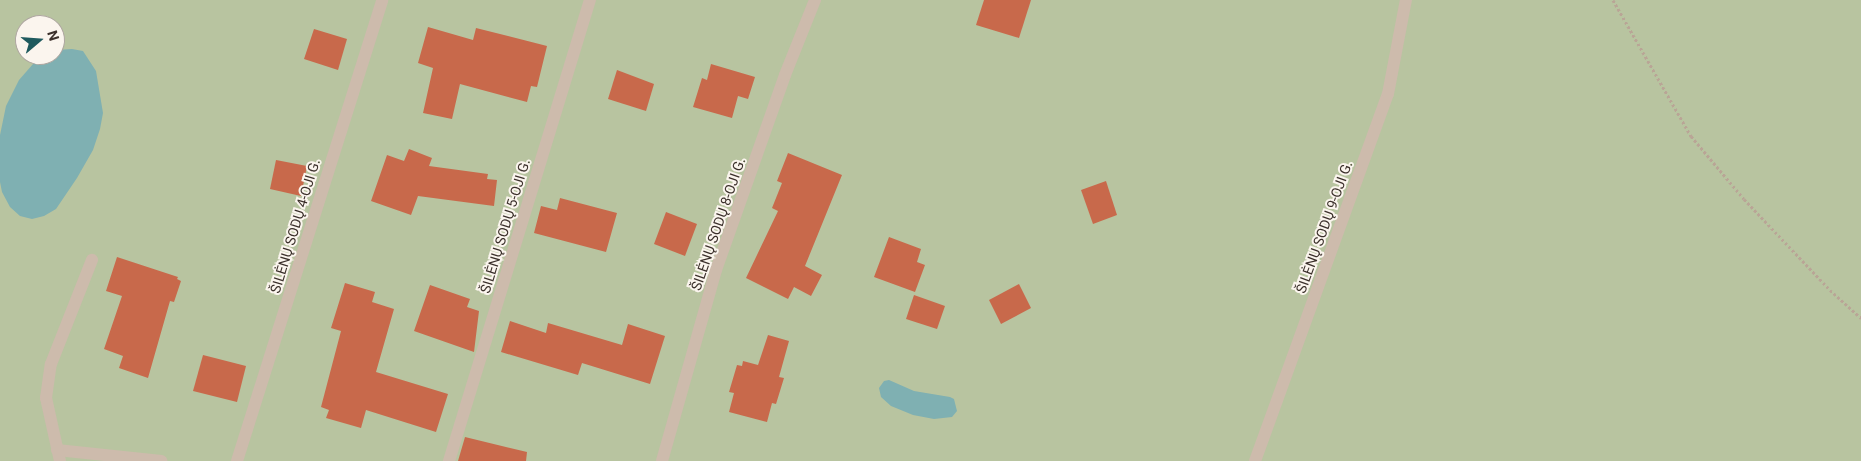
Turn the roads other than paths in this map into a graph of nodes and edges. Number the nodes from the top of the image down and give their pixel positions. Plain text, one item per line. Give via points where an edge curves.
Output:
1 (382, 0) edge
2 (590, 0) edge
3 (815, 0) edge
4 (1406, 0) edge
5 (92, 260) dead end
6 (58, 455) edge
7 (161, 461) edge
8 (237, 461) edge
9 (449, 461) edge
10 (662, 461) edge
11 (1255, 461) edge

1 - 8 street, ŠILĖNŲ SODŲ 4-OJI G.
2 - 9 street, ŠILĖNŲ SODŲ 5-OJI G.
3 - 10 street, ŠILĖNŲ SODŲ 8-OJI G. via 716,270
4 - 11 street, ŠILĖNŲ SODŲ 9-OJI G. via 1388,94
5 - 6 street via 51,364 46,398
6 - 7 street

